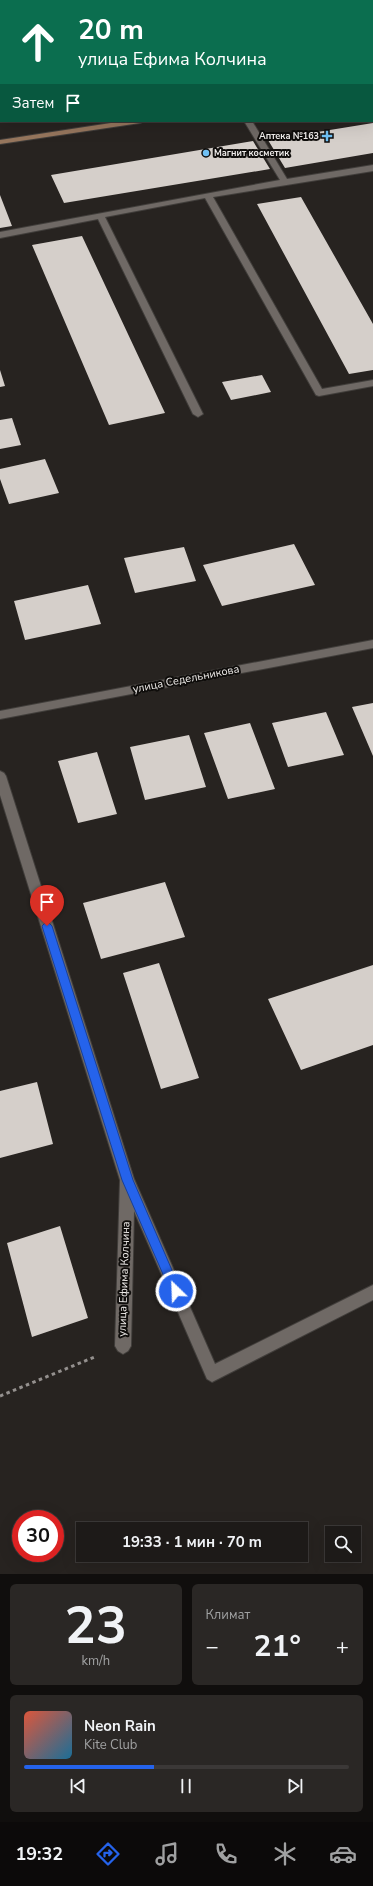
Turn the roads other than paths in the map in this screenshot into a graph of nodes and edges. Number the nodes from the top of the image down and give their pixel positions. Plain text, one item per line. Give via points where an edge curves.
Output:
1 (133, 122) edge
2 (249, 122) edge
3 (0, 142) edge
4 (373, 168) edge
5 (285, 182) junction
6 (208, 195) junction
7 (101, 217) junction
8 (0, 236) edge
9 (373, 383) edge
10 (198, 414) dead end
11 (373, 644) edge
12 (0, 715) edge
13 (0, 776) edge
14 (127, 1180) junction
15 (373, 1292) edge
16 (122, 1346) road end

1 - 3 main road
2 - 5 street
4 - 5 street
5 - 6 street
6 - 7 street
6 - 9 street via 319,393
7 - 8 street
7 - 10 street
11 - 12 street, улица Седельникова
13 - 14 street, улица Ефима Колчина
14 - 15 street via 212,1374
14 - 16 street, улица Ефима Колчина

